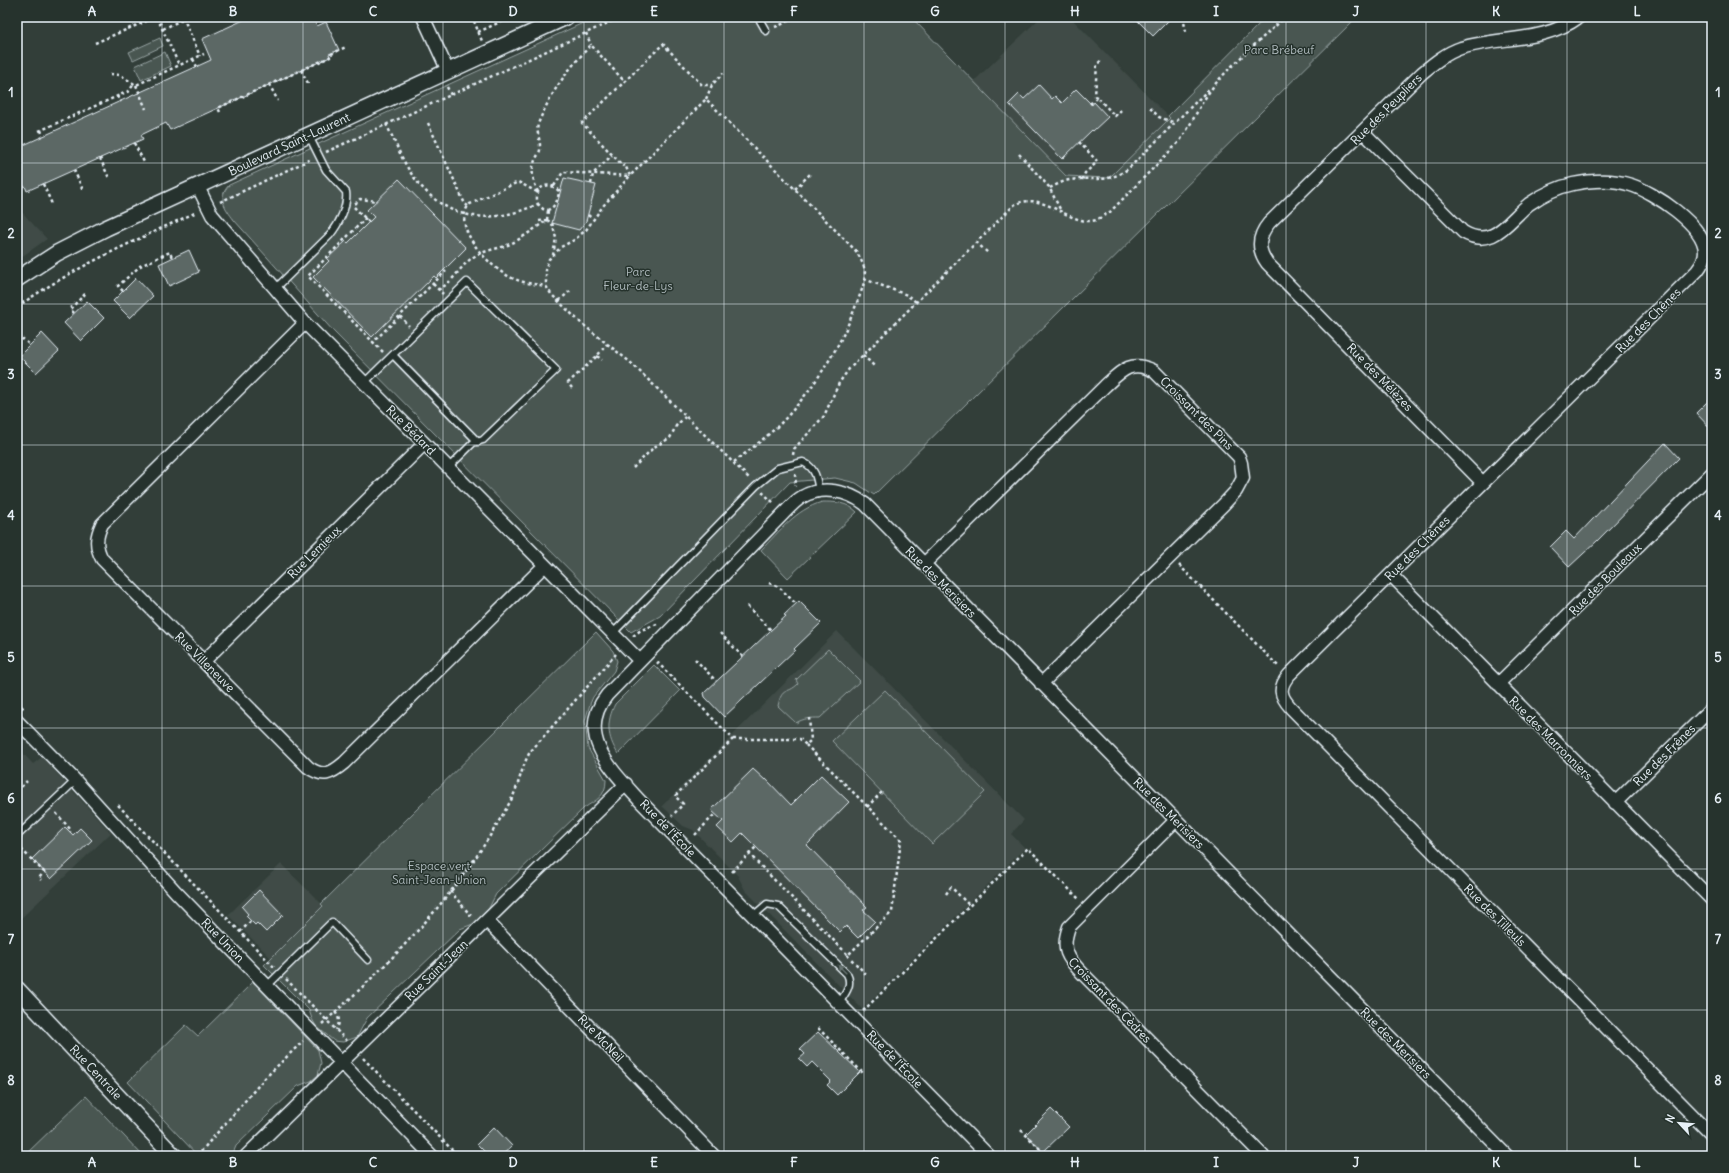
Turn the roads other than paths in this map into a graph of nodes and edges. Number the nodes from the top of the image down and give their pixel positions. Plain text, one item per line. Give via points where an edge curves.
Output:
1 (423, 17) edge
2 (566, 17) edge
3 (758, 17) edge
4 (1579, 17) edge
5 (766, 31) dead end
6 (447, 79) junction
7 (1363, 132) junction
8 (309, 135) junction
9 (198, 187) junction
10 (1276, 272) joint
11 (17, 279) edge
12 (276, 289) junction
13 (305, 323) junction
14 (393, 354) junction
15 (364, 383) junction
16 (478, 442) junction
17 (424, 444) junction
18 (448, 468) junction
19 (1712, 473) edge
20 (1483, 483) junction
21 (819, 492) junction
22 (924, 564) junction
23 (544, 566) junction
24 (1391, 575) junction
25 (612, 634) junction
26 (204, 661) junction
27 (640, 661) junction
28 (1041, 684) junction
29 (1498, 684) junction
30 (1281, 692) joint
31 (1712, 708) edge
32 (17, 720) edge
33 (75, 781) junction
34 (626, 784) junction
35 (1616, 803) junction
36 (1176, 820) junction
37 (17, 836) edge
38 (1712, 900) edge
39 (754, 916) junction
40 (481, 921) junction
41 (368, 960) dead end
42 (267, 986) junction
43 (17, 989) edge
44 (839, 1003) junction
45 (342, 1062) junction
46 (1712, 1135) edge
47 (174, 1156) edge
48 (246, 1156) edge
49 (432, 1156) edge
50 (714, 1156) edge
51 (989, 1156) edge
52 (1263, 1156) edge
53 (1507, 1156) edge

1 - 6 street
2 - 6 street, Boulevard Saint-Laurent via 488,53
3 - 5 lane
4 - 7 street, Rue des Peupliers via 1567,25 1543,34 1477,44 1448,54 1422,73
6 - 8 street, Boulevard Saint-Laurent
7 - 10 street, Rue des Peupliers via 1269,223 1263,232 1260,242 1261,253
7 - 20 street, Rue des Chênes via 1469,236 1484,238 1497,234 1530,204 1558,188 1603,181 1631,185 1659,199 1691,226 1701,237 1704,245 1703,260 1697,272
8 - 9 street, Boulevard Saint-Laurent
8 - 12 lane via 326,170 346,192 346,205 335,230
9 - 11 street, Boulevard Saint-Laurent via 71,246
9 - 12 street, Rue Bédard via 212,215
10 - 20 street, Rue des Mélèzes
12 - 13 street, Rue Bédard
13 - 15 street, Rue Bédard
13 - 26 street, Rue Villeneuve via 102,524 98,533 96,542 102,559
14 - 15 lane
14 - 16 lane
14 - 16 lane via 468,282 556,370
15 - 17 street, Rue Bédard
16 - 18 lane
17 - 18 street, Rue Bédard
17 - 26 street, Rue Lemieux
18 - 23 street, Rue Bédard
19 - 29 street, Rue des Bouleaux
20 - 24 street, Rue des Chênes
21 - 22 street, Rue des Merisiers via 837,491 858,499
21 - 25 lane via 816,474 809,464 803,462 778,468 756,486
21 - 27 street, Rue de l'École via 808,494 794,503
22 - 28 street, Rue des Merisiers
22 - 28 street, Croissant des Pins via 1110,381 1128,367 1142,366 1154,371 1218,435 1239,457 1243,474 1240,486
23 - 25 street, Rue Bédard
23 - 26 street, Rue Villeneuve via 344,763 328,774 316,772 308,767
24 - 29 street, Rue des Marronniers
24 - 30 street, Rue des Chênes via 1289,675 1282,685
25 - 27 street, Rue Bédard
27 - 34 street, Rue de l'École via 602,701 595,720 594,730 598,748
28 - 36 street, Rue des Merisiers
29 - 35 street, Rue des Marronniers
30 - 46 street, Rue des Tilleuls via 1291,708
31 - 35 street, Rue des Frênes
32 - 33 street, Rue Union
33 - 37 lane
33 - 42 street, Rue Union via 176,892
34 - 39 street, Rue de l'École
34 - 40 street, Rue Saint-Jean
35 - 38 street, Rue des Marronniers
36 - 52 street, Croissant des Cèdres via 1069,927 1065,937 1067,955
36 - 53 street, Rue des Merisiers
39 - 44 street, Rue de l'École
44 -> 39 lane via 850,985 847,974 778,906 767,904
40 - 45 street, Rue Saint-Jean
40 - 50 street, Rue McNeil
41 - 42 lane via 332,922
42 - 45 street, Rue Union
43 - 47 street, Rue Centrale
44 - 51 street, Rue de l'École
45 - 48 street, Rue Saint-Jean
45 - 49 street, Rue Union

